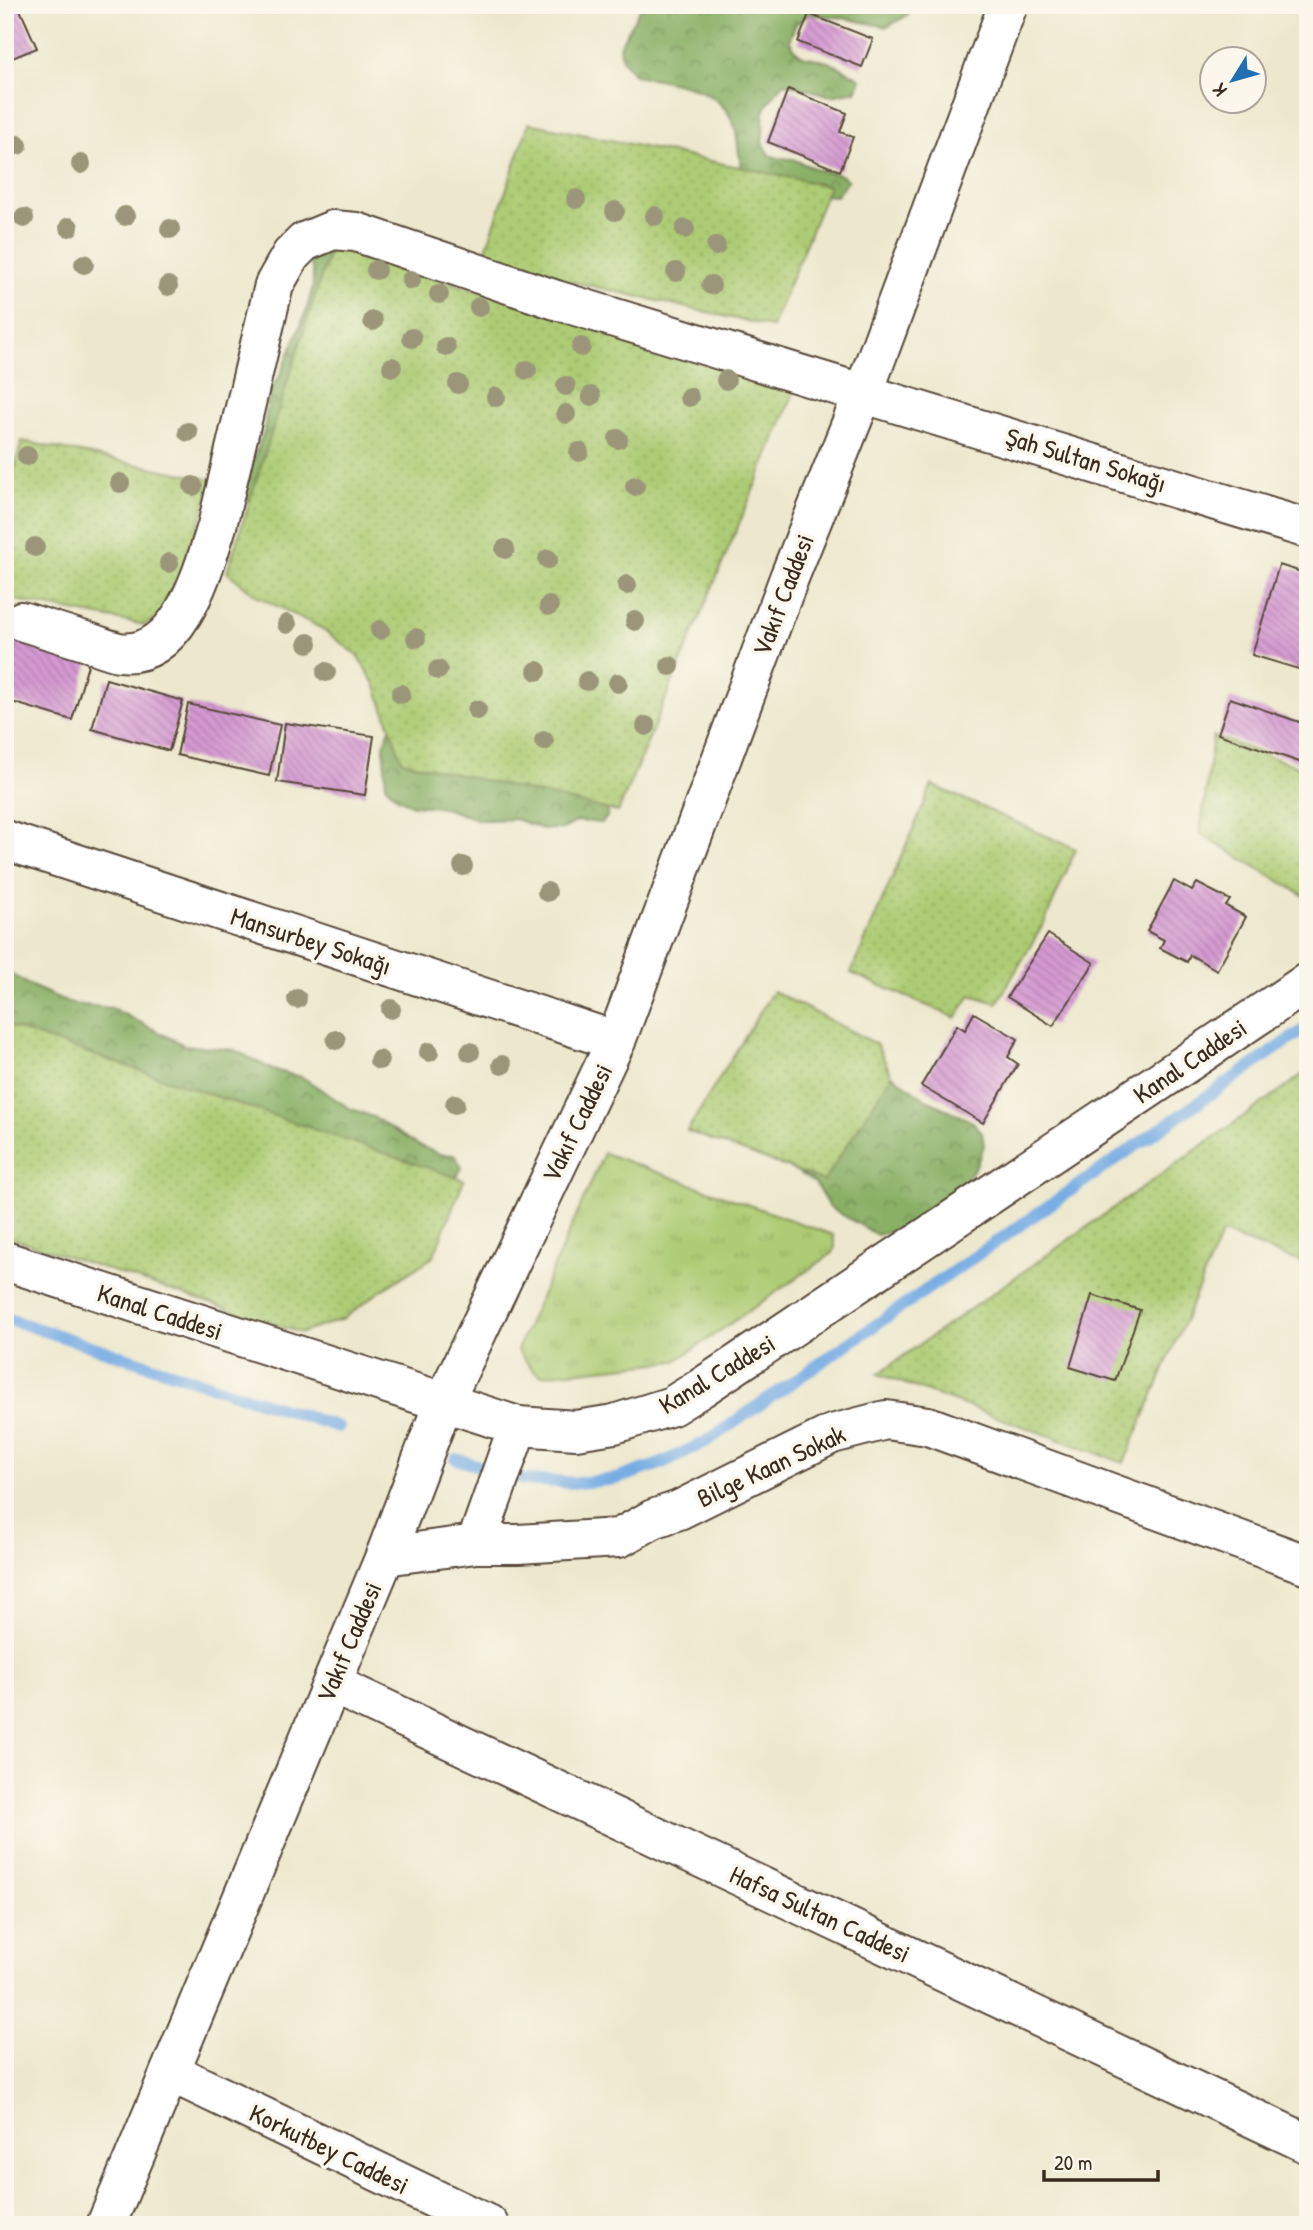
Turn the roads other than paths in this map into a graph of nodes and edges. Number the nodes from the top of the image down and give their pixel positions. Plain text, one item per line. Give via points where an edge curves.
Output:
1 (1008, 5) edge
2 (863, 394) junction
3 (1308, 529) edge
4 (21, 621) dead end
5 (5, 840) edge
6 (1306, 987) edge
7 (616, 1041) junction
8 (5, 1261) edge
9 (443, 1404) junction
10 (518, 1426) junction
11 (391, 1539) junction
12 (475, 1544) junction
13 (1308, 1565) edge
14 (332, 1684) junction
15 (170, 2072) junction
16 (1308, 2144) edge
17 (106, 2225) edge
18 (489, 2225) edge

1 - 2 street, Vakıf Caddesi
2 - 3 street, Şah Sultan Sokağı
2 - 4 street, Şah Sultan Sokağı via 556,300 391,242 333,230 304,242 274,285 217,526 178,624 142,650 120,652
2 - 7 street, Vakıf Caddesi via 789,578
5 - 7 street, Mansurbey Sokağı
6 - 10 street, Kanal Caddesi via 672,1406 576,1430
7 - 9 street, Vakıf Caddesi
8 - 9 street, Kanal Caddesi
9 - 10 street, Kanal Caddesi
9 - 11 street, Vakıf Caddesi
10 - 12 street
11 - 12 street, Bilge Kaan Sokak
11 - 14 street, Vakıf Caddesi
12 - 13 street, Bilge Kaan Sokak via 619,1538 832,1434 886,1420 928,1426
14 - 15 street, Vakıf Caddesi
14 - 16 street, Hafsa Sultan Caddesi
15 - 17 street, Vakıf Caddesi
15 - 18 street, Korkutbey Caddesi

